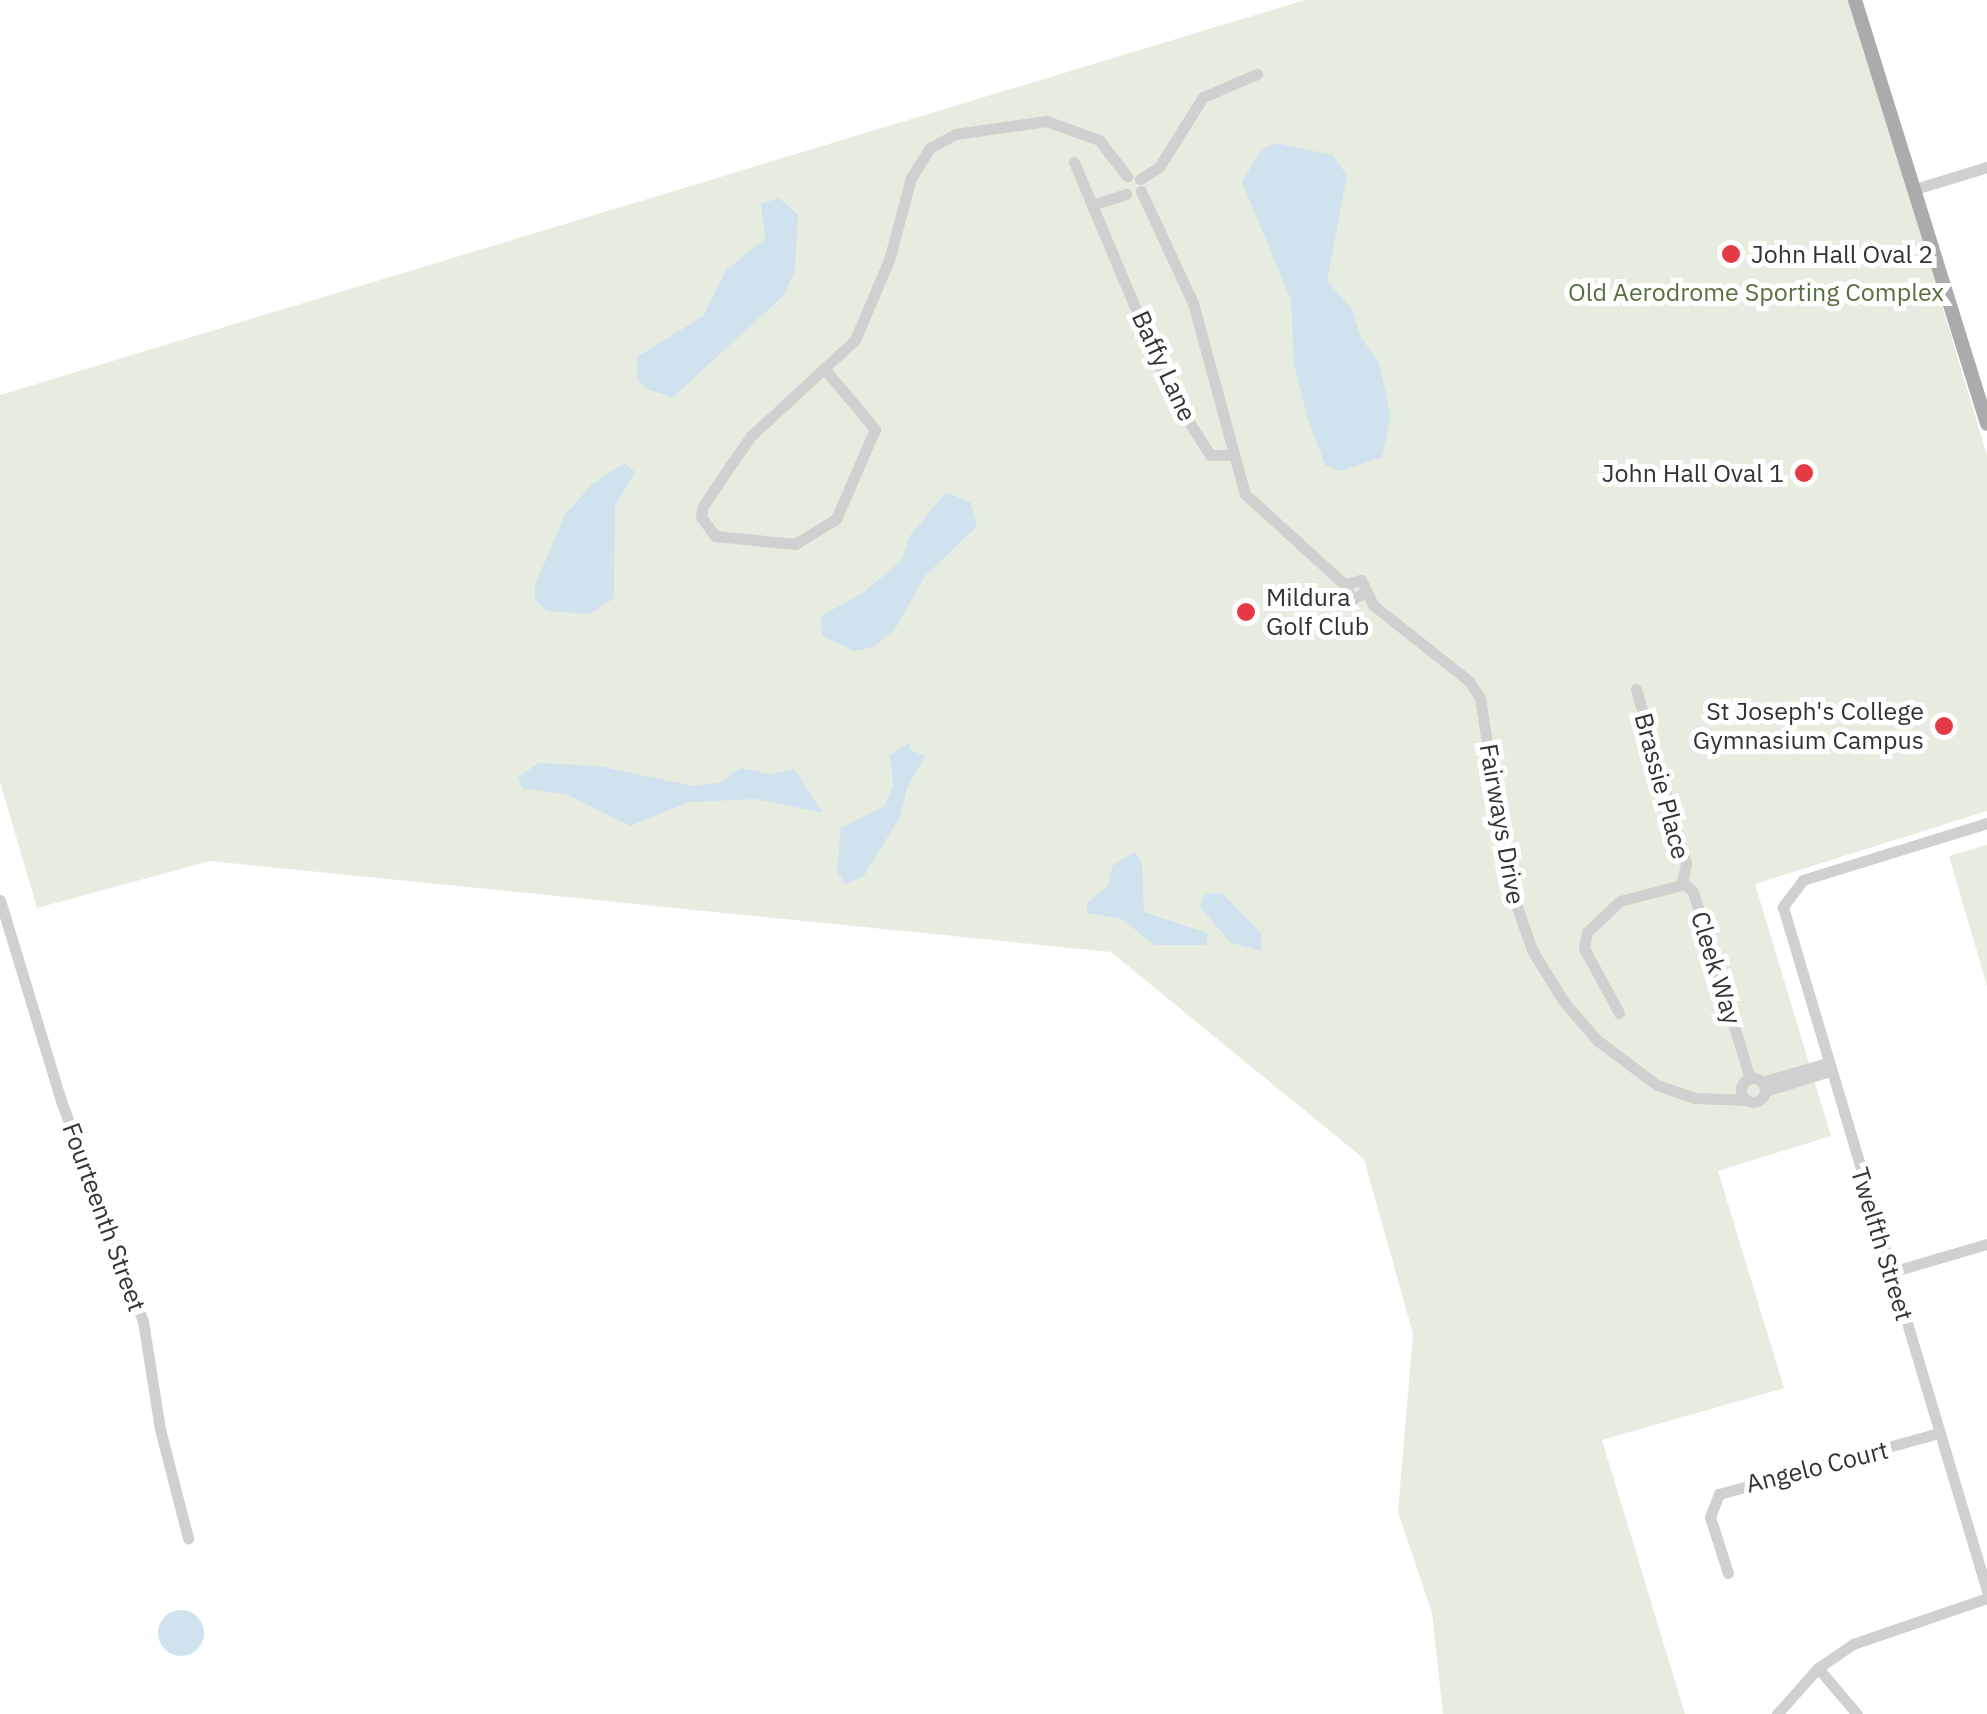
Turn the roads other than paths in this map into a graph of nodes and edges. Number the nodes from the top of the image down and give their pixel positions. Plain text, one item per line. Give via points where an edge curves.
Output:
1 (1854, 0) edge
2 (1865, 0) edge
3 (1881, 72) junction
4 (1257, 74) dead end
5 (1074, 162) dead end
6 (1987, 167) edge
7 (1129, 188) junction
8 (1916, 188) junction
9 (1092, 205) junction
10 (826, 372) junction
11 (1987, 424) edge
12 (1232, 456) junction
13 (1346, 582) junction
14 (1362, 596) junction
15 (1636, 689) dead end
16 (1987, 824) edge
17 (1682, 883) junction
18 (0, 900) edge
19 (1619, 1012) dead end
20 (1829, 1067) junction
21 (1754, 1084) junction
22 (1730, 1096) junction
23 (1747, 1100) junction
24 (1987, 1244) edge
25 (1891, 1272) junction
26 (1940, 1434) junction
27 (188, 1538) dead end
28 (1728, 1572) dead end
29 (1987, 1594) edge
30 (1818, 1668) junction
31 (1777, 1714) edge
32 (1857, 1714) edge

1 - 3 main road
2 - 3 main road
3 - 8 main road
4 - 7 street via 1203,97 1159,167
5 - 9 street
6 - 8 street
7 - 9 street
7 - 10 street via 1099,140 1046,121 965,132 937,143 915,169 862,328
7 - 12 street via 1145,206 1192,303
8 - 11 main road
9 - 12 street, Baffy Lane via 1172,395 1210,456
10 - 10 street via 752,436 730,466 703,506 701,517 714,536 794,544 836,519 874,430
12 - 13 street via 1251,502
13 - 14 street via 1348,598
13 - 14 street via 1362,580
14 - 22 street, Fairways Drive via 1470,681 1480,698 1509,884 1532,950 1564,1002 1597,1040 1656,1085 1696,1098
15 - 17 street, Brassie Place via 1686,863
16 - 20 street, Twelfth Street via 1803,880 1786,896 1784,912
17 - 19 street, Cleek Way via 1620,900 1586,932 1584,948
17 - 21 street, Cleek Way via 1693,892
18 - 27 street, Fourteenth Street via 61,1101 142,1321
20 - 21 street
20 - 25 street, Twelfth Street
21 - 22 street
21 - 23 street, Cleek Way
21 - 23 street via 1758,1100
22 - 23 street, Fairways Drive
24 - 25 street
25 - 26 street, Twelfth Street
26 - 28 street, Angelo Court via 1719,1494 1710,1510
26 - 29 street, Twelfth Street
29 - 30 street via 1874,1634
30 - 31 street
30 - 32 street

